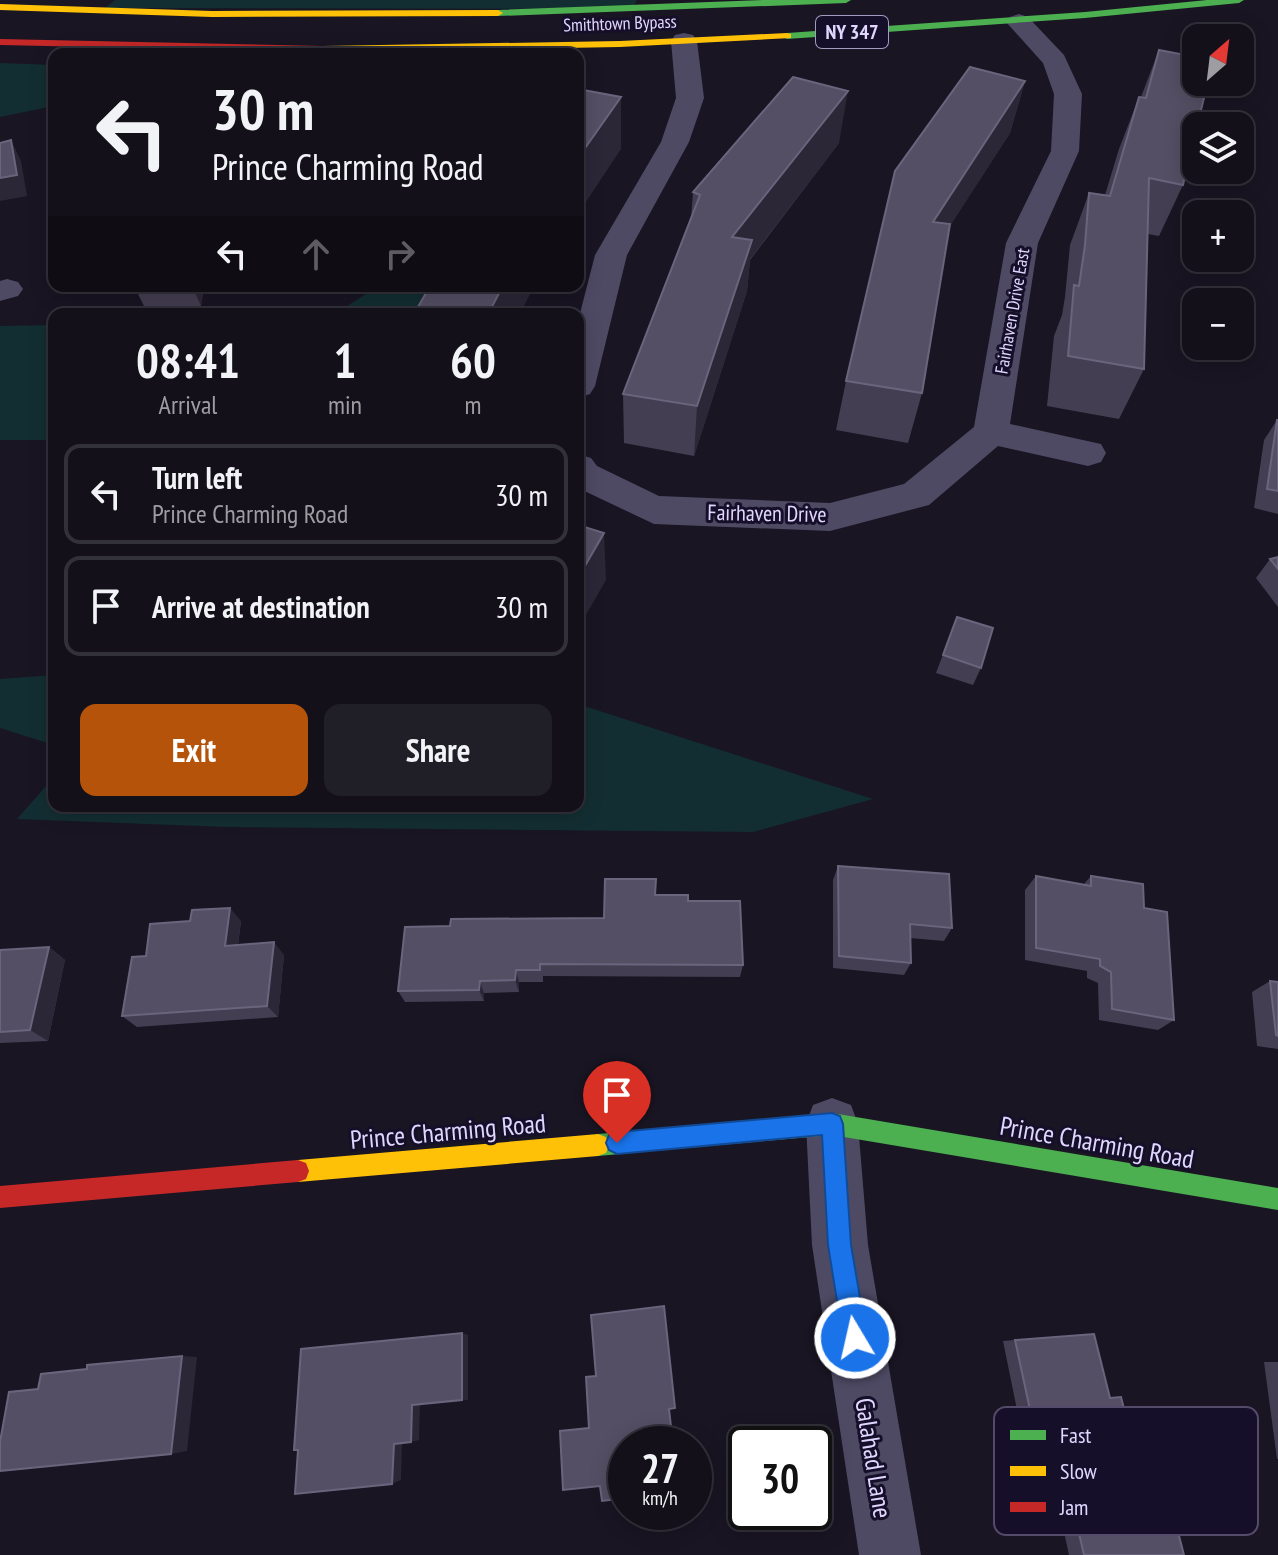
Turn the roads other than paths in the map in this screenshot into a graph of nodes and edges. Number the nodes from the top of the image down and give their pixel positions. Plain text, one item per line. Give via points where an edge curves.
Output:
1 (846, 0) edge
2 (1239, 0) edge
3 (0, 7) edge
4 (1019, 22) junction
5 (684, 41) junction
6 (0, 42) edge
7 (584, 362) edge
8 (991, 432) junction
9 (1088, 453) dead end
10 (584, 475) edge
11 (832, 1124) junction
12 (0, 1197) edge
13 (1278, 1199) edge
14 (890, 1555) edge

1 - 3 main road, Smithtown Bypass / NY 347 via 500,14
2 - 4 main road, Smithtown Bypass / NY 347
4 - 5 main road, Smithtown Bypass / NY 347
4 - 8 street, Fairhaven Drive East via 1055,61 1068,94 1065,151 1022,243
5 - 6 main road, Smithtown Bypass / NY 347 via 336,48
5 - 7 street via 690,98 675,142 611,255
8 - 9 street
8 - 10 street, Fairhaven Drive via 916,495 830,517 654,510
11 - 12 main road, Prince Charming Road
11 - 13 main road, Prince Charming Road
11 - 14 street, Galahad Lane via 840,1245

